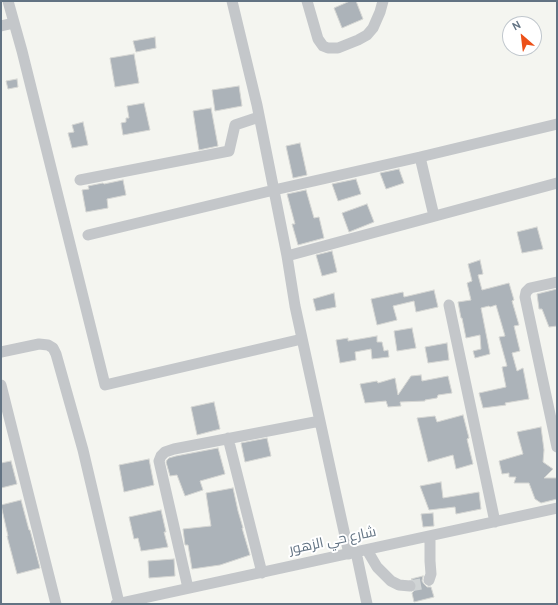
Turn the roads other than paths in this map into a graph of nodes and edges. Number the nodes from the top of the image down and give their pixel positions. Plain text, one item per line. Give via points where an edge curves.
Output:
1 (8, 1) edge
2 (232, 1) edge
3 (307, 1) edge
4 (382, 1) edge
5 (14, 23) junction
6 (1, 26) edge
7 (259, 117) junction
8 (557, 124) edge
9 (420, 157) junction
10 (80, 180) dead end
11 (557, 183) edge
12 (274, 190) junction
13 (434, 216) junction
14 (88, 235) dead end
15 (287, 256) junction
16 (557, 282) edge
17 (448, 305) dead end
18 (302, 339) junction
19 (1, 352) edge
20 (1, 385) edge
21 (320, 420) junction
22 (228, 438) junction
23 (557, 447) edge
24 (557, 508) edge
25 (495, 522) junction
26 (430, 536) junction
27 (367, 550) junction
28 (352, 553) junction
29 (262, 573) junction
30 (429, 580) dead end
31 (410, 586) tunnel mouth
32 (188, 588) junction
33 (56, 604) edge
34 (117, 604) edge
35 (367, 604) edge

1 - 5 street
2 - 7 street
3 - 4 street via 318,39 328,48 338,48 367,35 373,28
5 - 6 street
5 - 18 street via 105,385
7 - 10 street via 235,125 229,151
7 - 12 street
8 - 9 street
9 - 12 street
9 - 13 street
11 - 13 street
12 - 14 street
12 - 15 street
13 - 15 street
15 - 18 street
16 - 23 street via 530,288 525,297
17 - 25 street
18 - 21 street
19 - 34 street via 39,344 48,345 56,354 83,450
20 - 33 street
21 - 22 street
21 - 28 street
22 - 29 street
22 - 32 street via 174,448 164,452 159,461
24 - 25 street, شارع حي الزهور
25 - 26 street, شارع حي الزهور
26 - 27 street, شارع حي الزهور
26 - 30 street
27 - 28 street, شارع حي الزهور
27 - 31 street via 377,567 391,581
28 - 29 street, شارع حي الزهور
28 - 35 street
29 - 32 street, شارع حي الزهور
32 - 34 street, شارع حي الزهور

